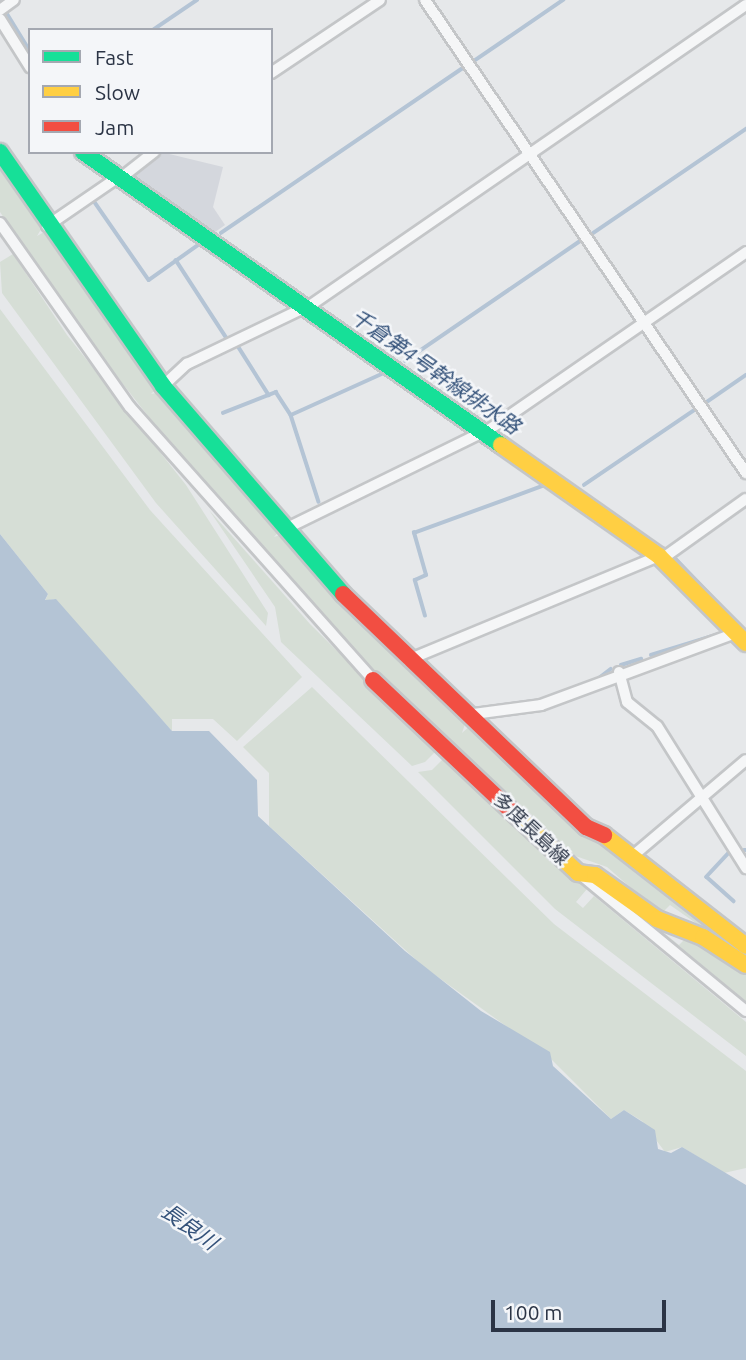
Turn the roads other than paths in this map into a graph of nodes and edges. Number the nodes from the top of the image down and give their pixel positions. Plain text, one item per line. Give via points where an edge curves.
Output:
1 (380, 0) edge
2 (425, 0) edge
3 (746, 5) edge
4 (0, 19) edge
5 (28, 64) edge
6 (273, 72) edge
7 (0, 152) edge
8 (528, 153) junction
9 (86, 154) edge
10 (151, 154) edge
11 (122, 176) junction
12 (0, 223) edge
13 (47, 226) junction
14 (746, 252) edge
15 (308, 306) junction
16 (643, 322) junction
17 (163, 386) junction
18 (487, 430) junction
19 (746, 473) edge
20 (746, 499) edge
21 (285, 529) junction
22 (665, 555) junction
23 (741, 638) edge
24 (408, 660) junction
25 (619, 671) junction
26 (373, 680) joint
27 (466, 716) junction
28 (746, 760) edge
29 (706, 797) junction
30 (635, 854) junction
31 (746, 868) edge
32 (578, 873) junction
33 (746, 946) edge
34 (746, 965) edge
35 (746, 1011) edge

1 - 6 street
2 - 8 street
3 - 8 street
4 - 5 street
7 - 13 street
8 - 15 street
8 - 16 street
9 - 11 street
10 - 11 street
11 - 13 street
11 - 15 street
12 - 26 street via 130,407 256,556
13 - 17 street
14 - 16 street
15 - 17 street via 187,364
15 - 18 street
16 - 18 street
16 - 19 street
17 - 21 street
18 - 21 street
18 - 22 street
20 - 22 street
21 - 24 street
22 - 23 street
22 - 24 street
23 - 25 street
24 - 27 street
25 - 27 street via 590,690 541,705
25 - 29 street via 631,708 657,726
26 - 32 street, 多度長島線
27 - 30 street via 586,827
28 - 29 street
29 - 30 street
29 - 31 street
30 - 33 street
32 - 34 street, 多度長島線 via 595,875 657,919
32 - 35 street

